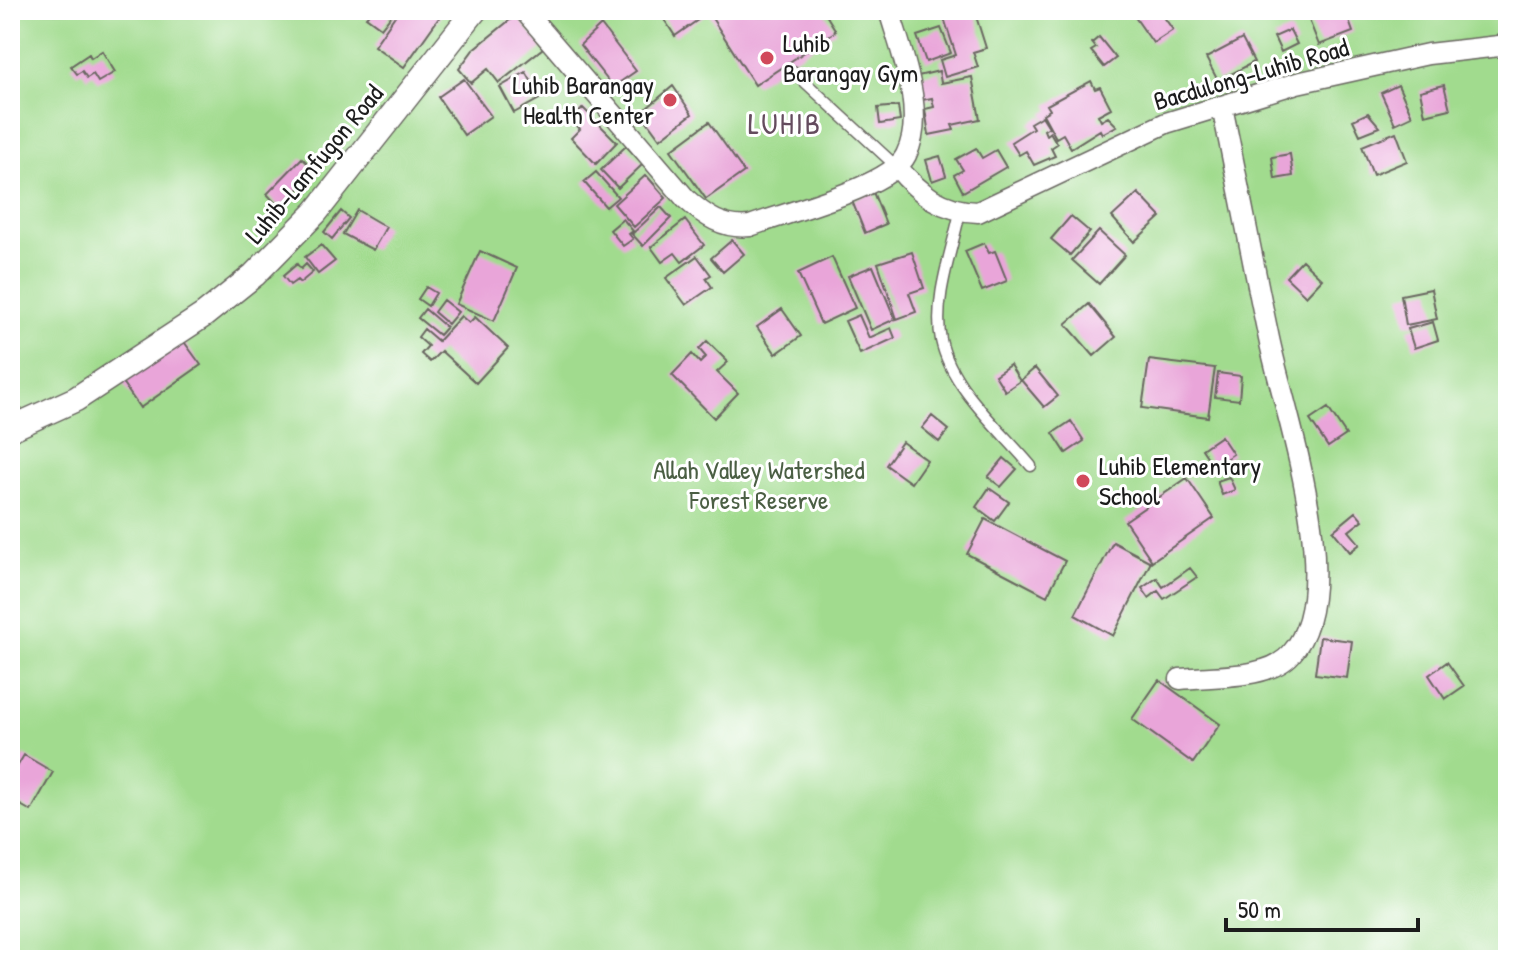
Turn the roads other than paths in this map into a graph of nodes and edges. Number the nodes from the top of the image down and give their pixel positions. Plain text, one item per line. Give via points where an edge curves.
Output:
1 (475, 10) edge
2 (524, 10) edge
3 (889, 10) edge
4 (1508, 45) edge
5 (793, 71) dead end
6 (1222, 107) junction
7 (897, 167) junction
8 (960, 212) junction
9 (10, 429) edge
10 (1031, 466) dead end
11 (1180, 679) dead end

1 - 9 street, Luhib-Lamfugon Road via 316,212 254,275 204,315 76,399
2 - 7 street via 686,199 719,223 750,226
3 - 7 street via 913,116 908,148
4 - 6 street, Bacdulong-Luhib Road via 1428,54 1297,83
5 - 7 lane
6 - 8 street, Bacdulong-Luhib Road via 1166,123 1000,204
6 - 11 street via 1269,340 1306,490 1313,602 1305,634 1290,656 1264,670
7 - 8 street via 927,197
8 - 10 lane via 940,308 941,341 968,392

